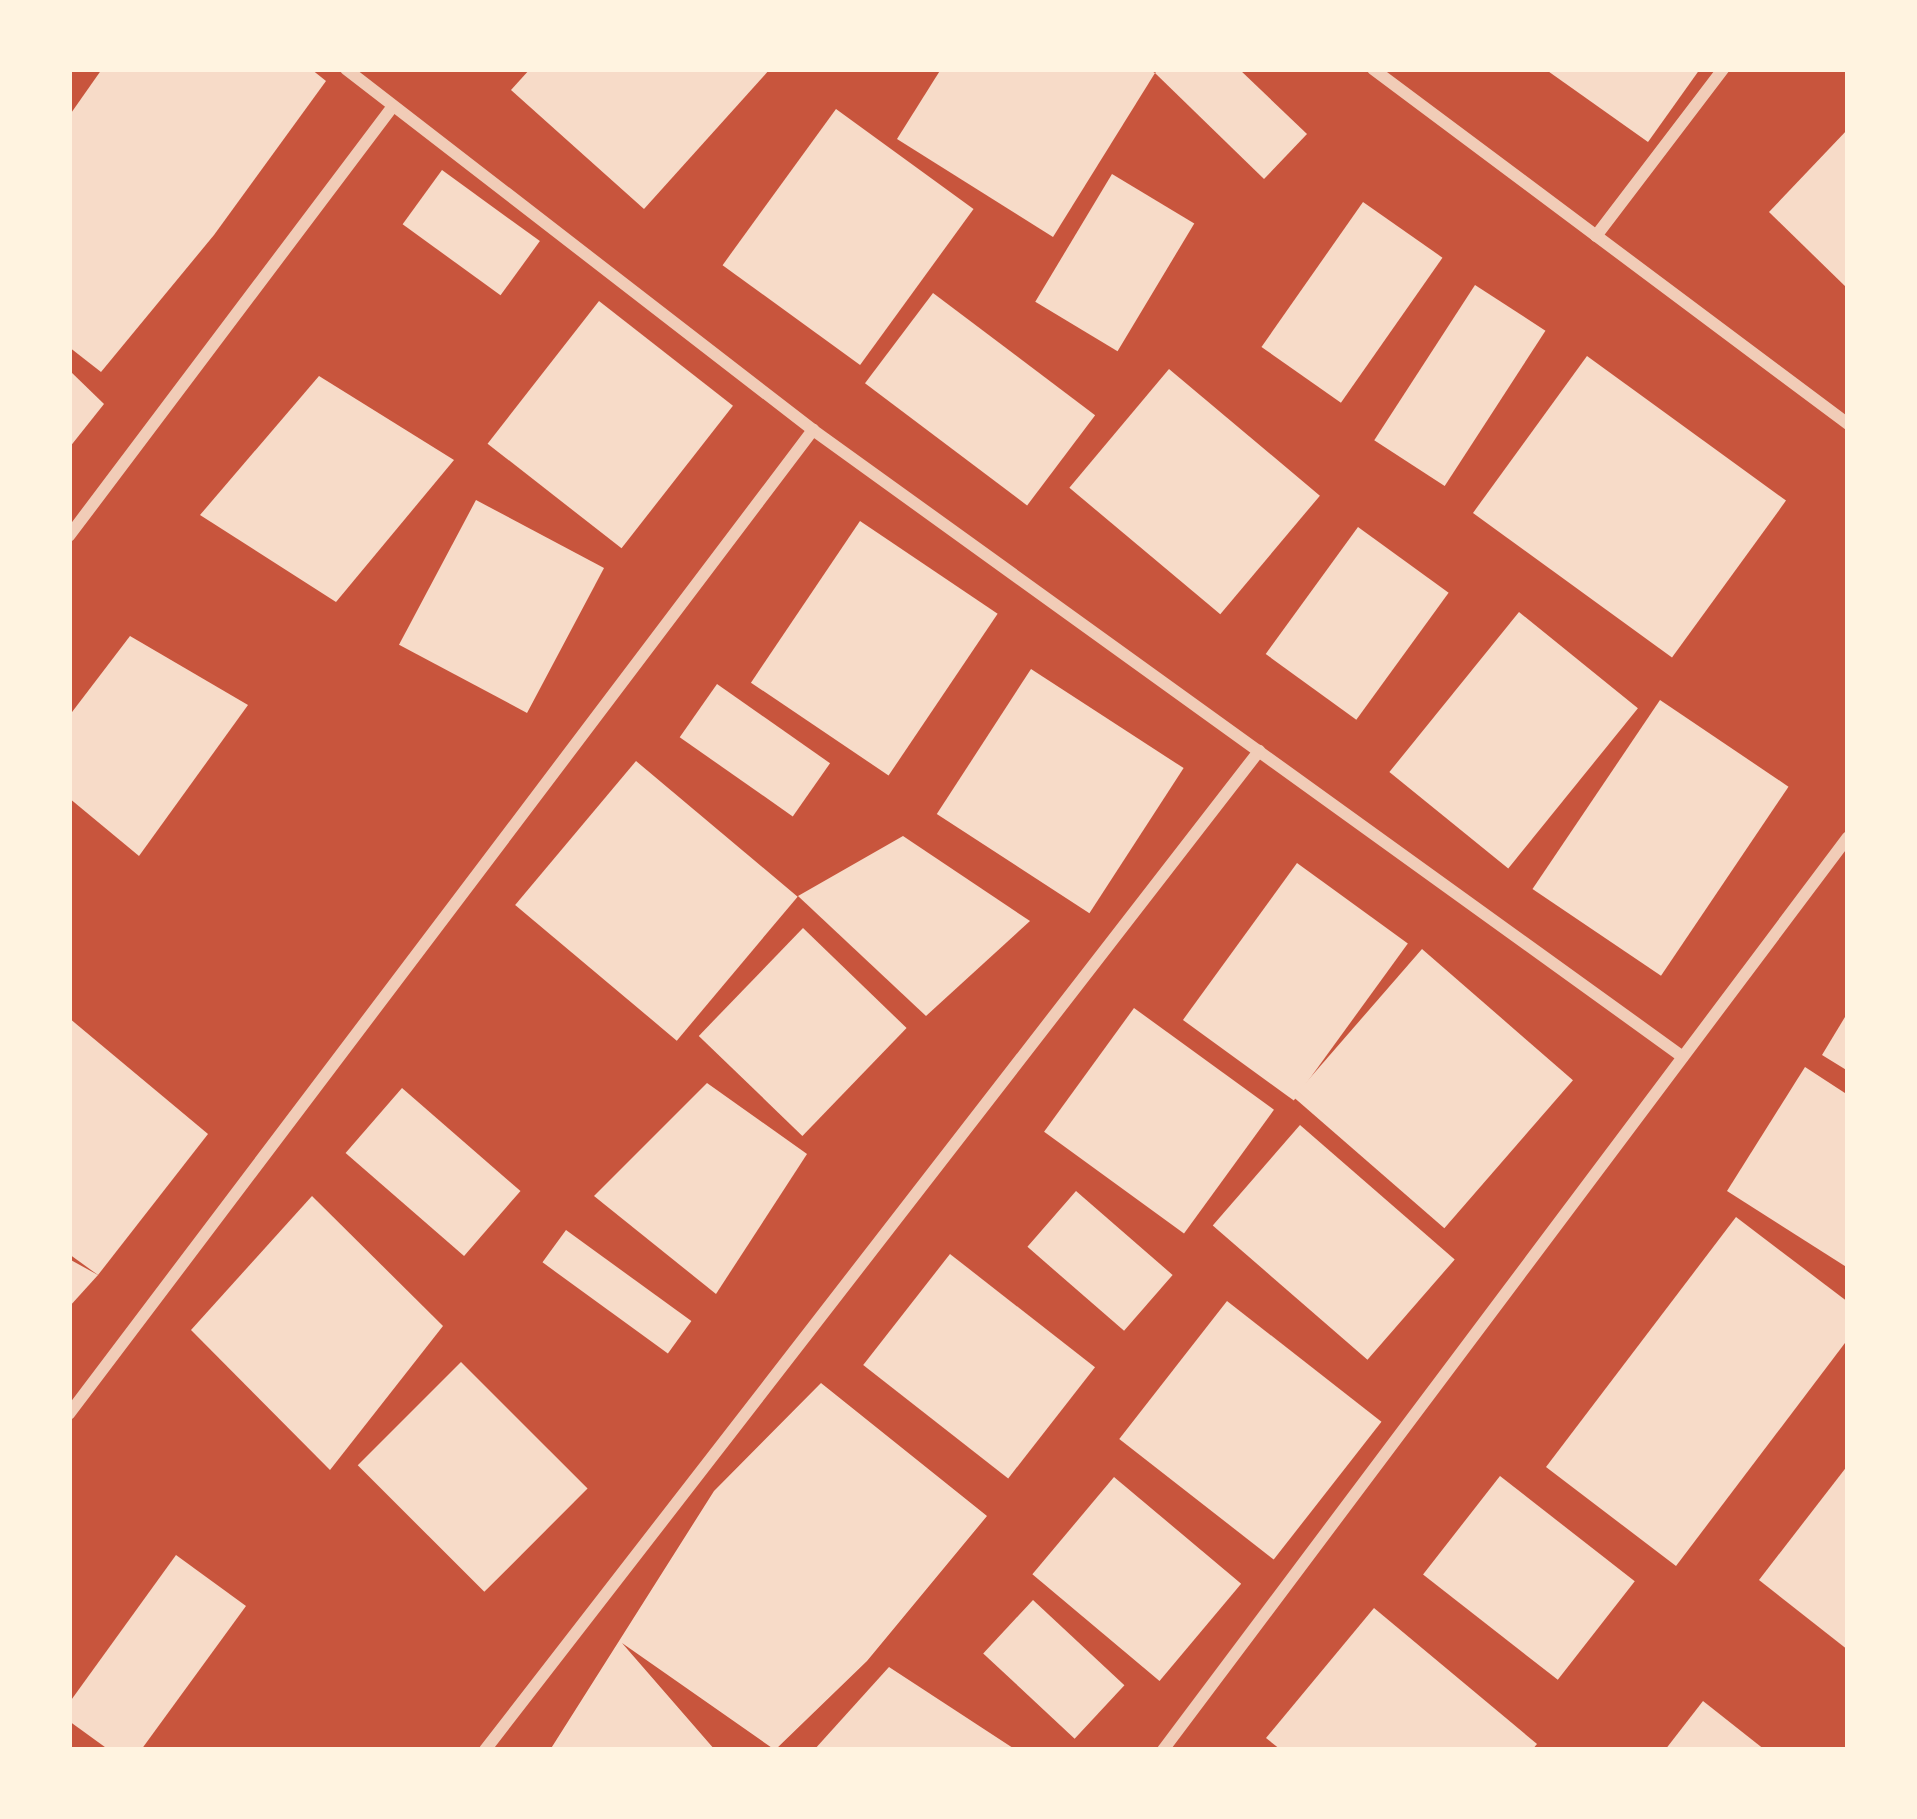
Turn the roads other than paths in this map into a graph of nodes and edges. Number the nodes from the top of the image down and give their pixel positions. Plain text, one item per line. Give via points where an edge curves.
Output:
1 (346, 69) edge
2 (1373, 69) edge
3 (1723, 69) edge
4 (393, 106) junction
5 (1596, 236) junction
6 (1848, 424) edge
7 (813, 430) junction
8 (69, 536) edge
9 (1259, 751) junction
10 (1848, 837) edge
11 (1683, 1057) junction
12 (69, 1414) edge
13 (485, 1750) edge
14 (1163, 1750) edge

1 - 4 street
2 - 5 street
3 - 5 street
4 - 7 street
4 - 8 street
5 - 6 street
7 - 9 street
7 - 12 street
9 - 11 street
9 - 13 street
10 - 11 street
11 - 14 street

